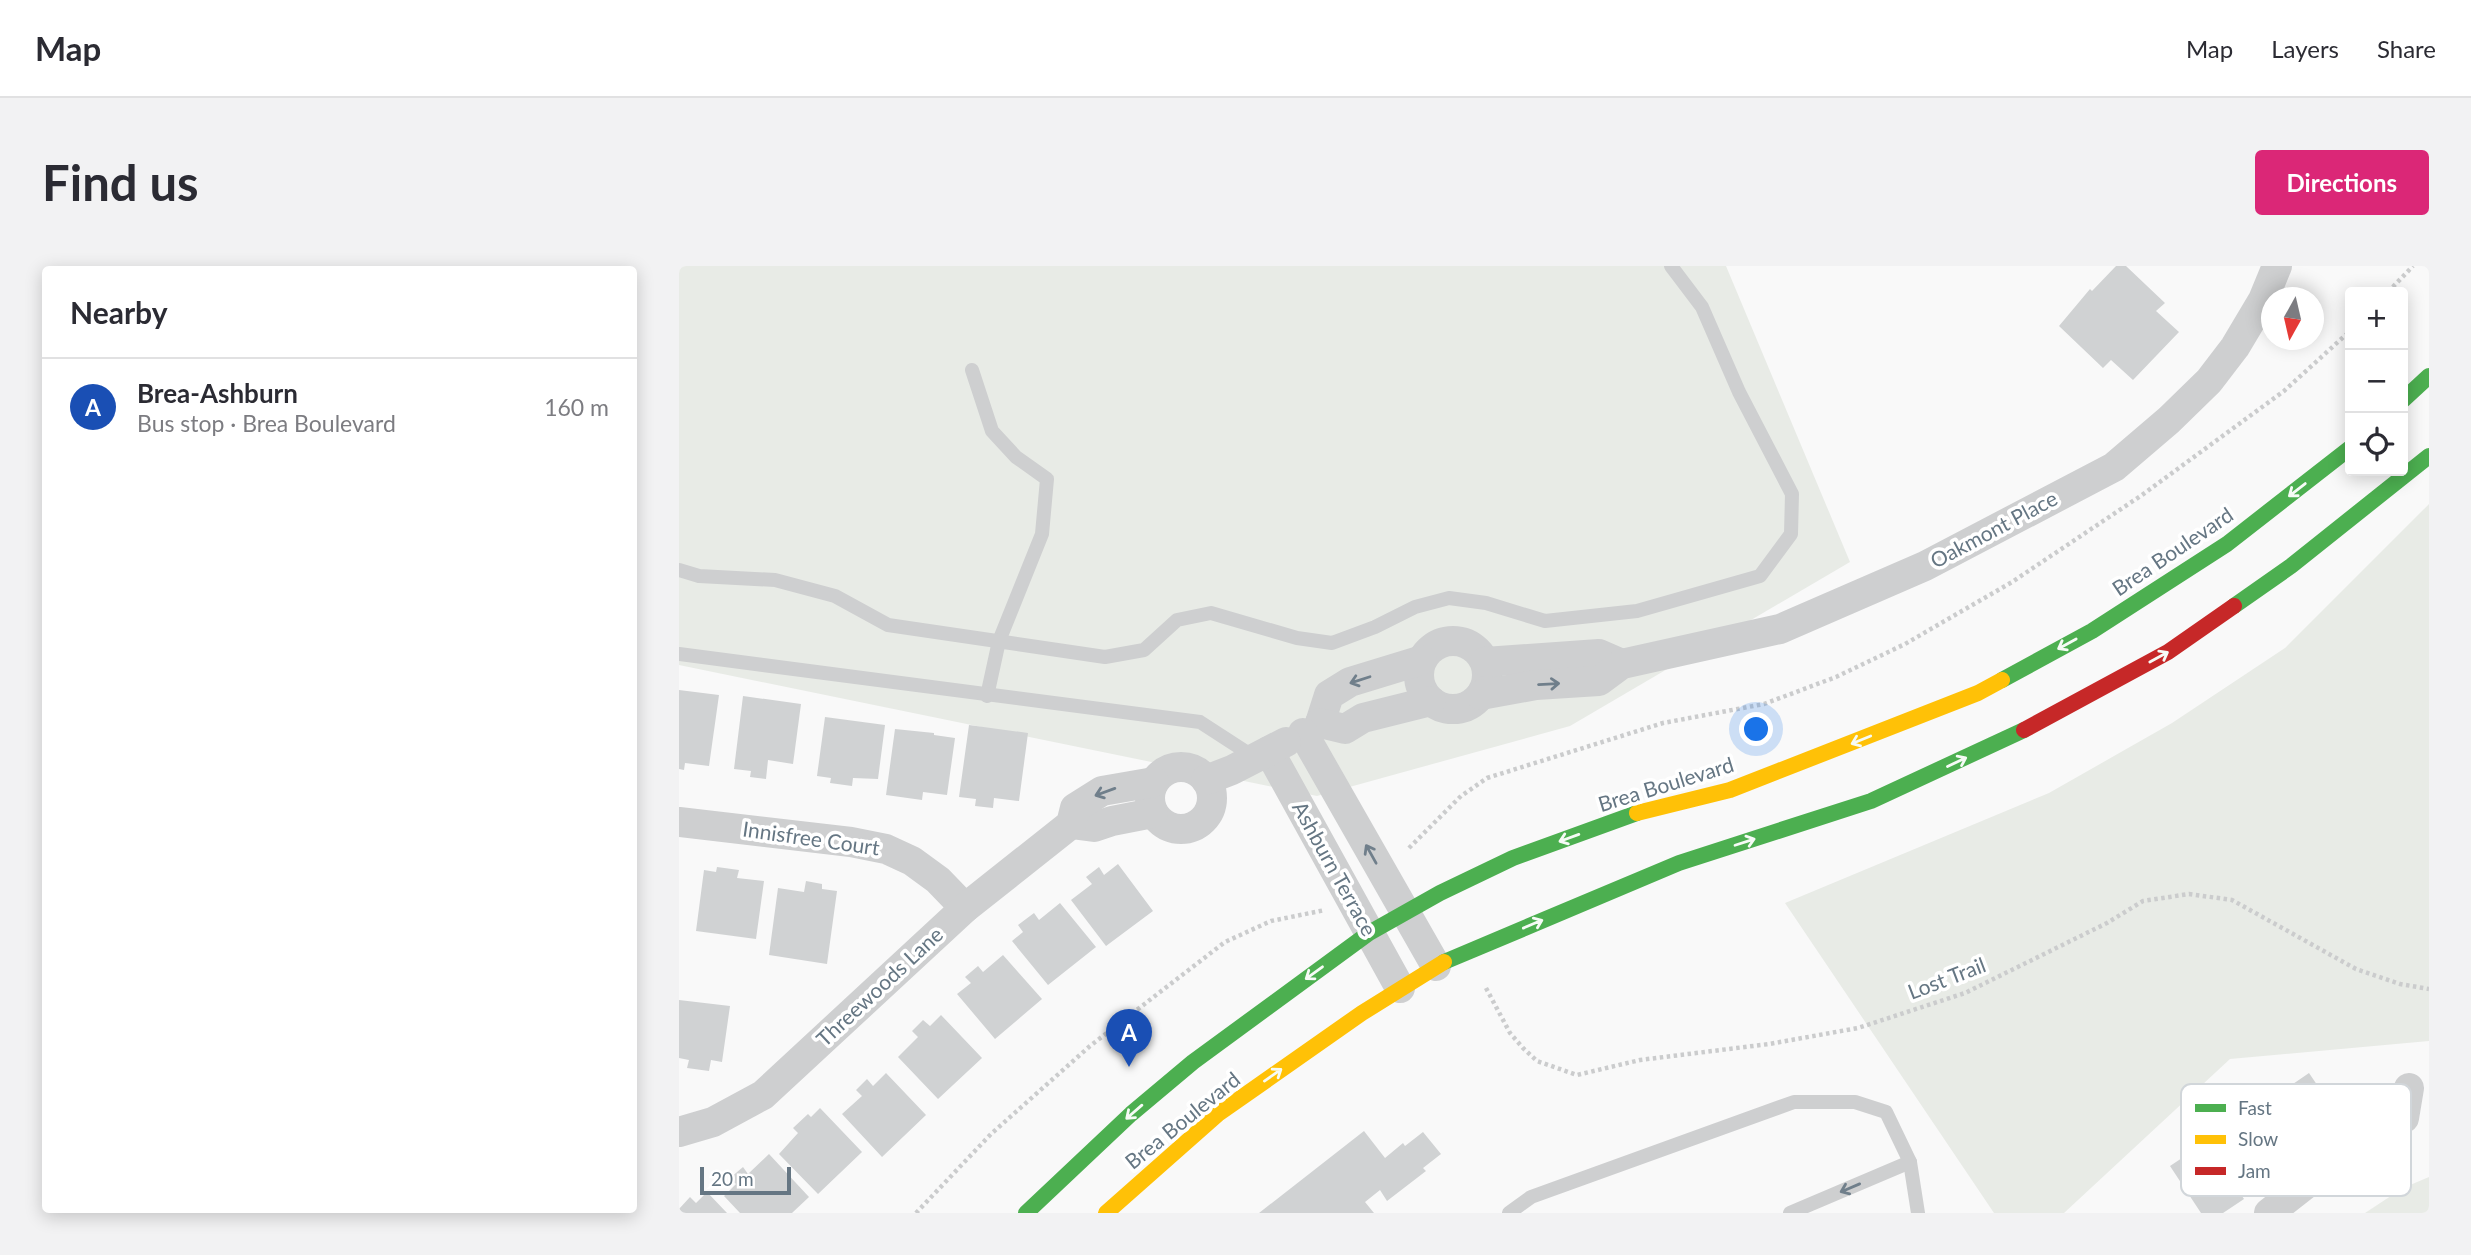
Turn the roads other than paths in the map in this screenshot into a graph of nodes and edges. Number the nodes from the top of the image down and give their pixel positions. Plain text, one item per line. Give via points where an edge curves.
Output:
1 (1671, 266) edge
2 (2277, 266) edge
3 (972, 370) dead end
4 (2429, 376) edge
5 (2408, 395) edge
6 (2345, 452) edge
7 (2429, 456) edge
8 (679, 570) edge
9 (999, 641) junction
10 (679, 654) edge
11 (1422, 660) junction
12 (1485, 662) junction
13 (1622, 664) junction
14 (1482, 695) junction
15 (987, 696) junction
16 (1431, 701) junction
17 (1312, 728) junction
18 (1261, 754) junction
19 (1206, 780) junction
20 (1154, 782) junction
21 (1153, 813) junction
22 (679, 822) edge
23 (1071, 824) junction
24 (965, 908) junction
25 (1405, 914) junction
26 (1369, 933) junction
27 (1436, 966) junction
28 (1400, 988) junction
29 (679, 1132) edge
30 (1910, 1162) junction
31 (2291, 1196) edge
32 (1025, 1213) edge
33 (1106, 1213) edge
34 (1509, 1213) edge
35 (1790, 1213) edge
36 (1918, 1213) edge
37 (2269, 1213) edge

1 - 9 lane via 1702,307 1739,392 1792,494 1791,534 1760,576 1637,611 1545,621 1486,603 1449,598 1415,607 1332,643 1297,638 1211,613 1177,620 1143,650 1105,656
2 - 13 street, Oakmont Place via 2263,300 2209,381 2114,467 1926,566 1780,629
3 - 9 lane via 992,431 1016,457 1047,479 1042,534
4 - 5 main road
6 -> 25 main road, Brea Boulevard via 2227,544 2092,631 1978,693 1730,790 1633,814 1513,858
27 -> 7 main road, Brea Boulevard via 1679,863 1871,801 2017,734 2168,652 2291,566
8 - 9 lane via 699,576 775,580 835,596 888,625
9 - 15 lane
10 - 15 lane
11 - 12 street via 1438,644 1460,641
11 - 16 street via 1420,682
11 -> 17 street via 1350,682 1329,695
12 - 13 street, Oakmont Place via 1599,654
12 - 14 street
14 -> 13 street, Oakmont Place via 1536,685 1599,681
14 - 16 street via 1463,708
15 - 18 lane via 1200,722
16 - 17 street via 1363,718 1345,729
17 - 18 street
25 -> 17 street, Ashburn Terrace
18 - 19 street
18 - 26 street, Ashburn Terrace
19 - 20 street via 1180,767
19 - 21 street via 1211,808 1199,824 1169,827
20 - 21 street via 1150,792
20 -> 23 street, Threewoods Lane via 1102,792 1075,808
21 - 23 street via 1094,827
22 - 24 street, Innisfree Court via 886,849 912,860
23 - 24 street, Threewoods Lane
24 - 29 street, Threewoods Lane via 763,1095 713,1122
25 - 26 main road, Brea Boulevard
25 - 27 street, Ashburn Terrace
26 - 28 street, Ashburn Terrace
26 -> 32 main road, Brea Boulevard via 1193,1062
27 - 28 main road, Brea Boulevard
33 -> 28 main road, Brea Boulevard via 1218,1114
30 - 34 lane via 1887,1112 1855,1102 1794,1102 1531,1197
30 -> 35 lane
30 - 36 lane
31 - 37 street

